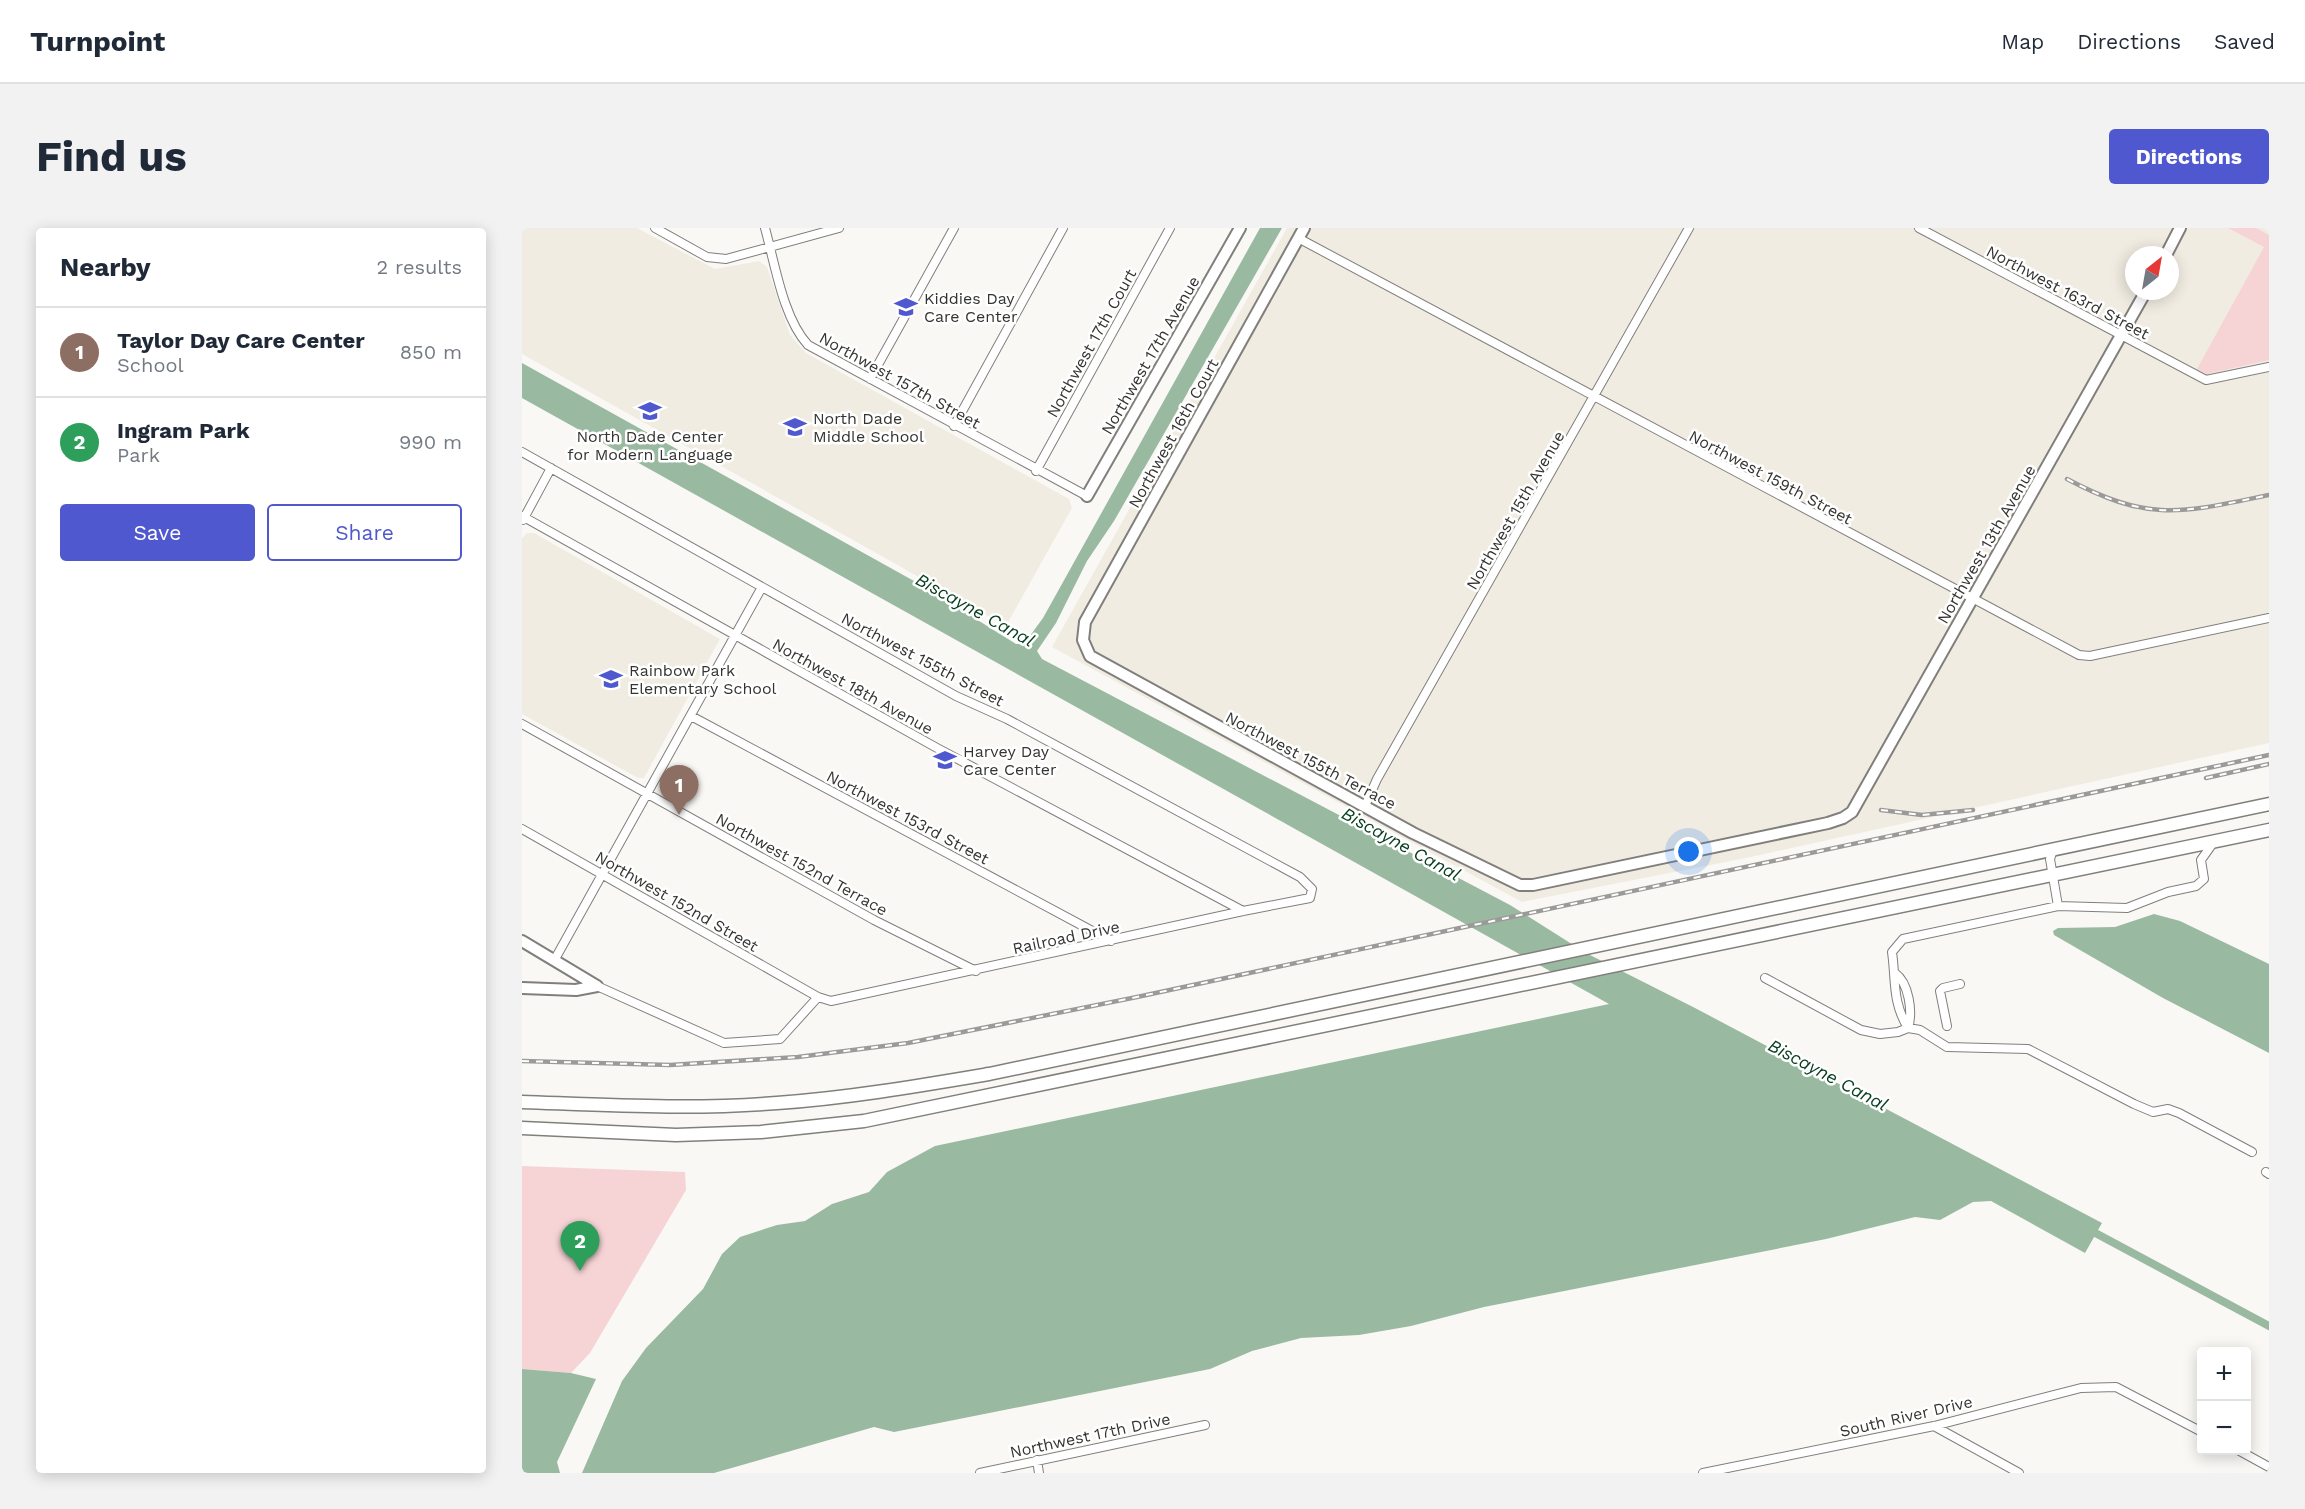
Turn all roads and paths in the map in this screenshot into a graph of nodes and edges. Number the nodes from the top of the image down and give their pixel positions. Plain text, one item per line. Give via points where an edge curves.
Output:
1 (655, 228) edge
2 (765, 228) edge
3 (839, 228) edge
4 (954, 228) edge
5 (1063, 228) edge
6 (1170, 228) edge
7 (1240, 228) edge
8 (1689, 228) edge
9 (1919, 228) edge
10 (2181, 228) edge
11 (1301, 233) edge
12 (2171, 246) edge
13 (771, 248) junction
14 (2141, 300) edge
15 (2122, 336) junction
16 (2269, 367) edge
17 (870, 379) junction
18 (1594, 398) junction
19 (954, 426) junction
20 (522, 452) edge
21 (551, 468) junction
22 (1036, 471) junction
23 (1087, 496) joint
24 (523, 518) edge
25 (762, 587) junction
26 (1972, 598) junction
27 (2269, 618) edge
28 (736, 636) junction
29 (1090, 656) joint
30 (691, 716) junction
31 (522, 724) edge
32 (647, 794) junction
33 (2269, 804) edge
34 (1365, 807) junction
35 (522, 829) edge
36 (2269, 830) edge
37 (2214, 842) junction
38 (2053, 850) junction
39 (603, 874) junction
40 (2055, 875) junction
41 (1520, 885) joint
42 (1312, 889) joint
43 (2058, 906) junction
44 (1243, 911) junction
45 (522, 940) edge
46 (1111, 941) junction
47 (555, 959) junction
48 (976, 971) junction
49 (1895, 973) junction
50 (1765, 978) dead end
51 (1960, 984) dead end
52 (597, 986) junction
53 (522, 988) edge
54 (818, 997) junction
55 (1947, 1026) dead end
56 (1908, 1028) junction
57 (522, 1102) edge
58 (522, 1128) edge
59 (2252, 1152) dead end
60 (1205, 1425) dead end
61 (1934, 1426) junction
62 (2197, 1428) edge
63 (2247, 1455) edge
64 (1037, 1460) junction
65 (2269, 1467) edge
66 (980, 1473) edge
67 (1039, 1473) edge
68 (1703, 1473) edge
69 (2019, 1473) edge

1 - 13 street via 707,257 726,259
2 - 13 street, Northwest 157th Street
3 - 13 street
4 - 17 street
5 - 19 street
6 - 22 street, Northwest 17th Court
7 - 23 street, Northwest 17th Avenue
8 - 18 street, Northwest 15th Avenue
9 - 15 street, Northwest 163rd Street
10 - 12 street
11 - 18 street, Northwest 159th Street
11 - 29 street, Northwest 16th Court via 1085,622 1083,640
13 - 17 street, Northwest 157th Street via 797,333 808,345
14 - 15 street, Northwest 13th Avenue
15 - 16 street, Northwest 163rd Street via 2206,380
15 - 26 street, Northwest 13th Avenue
17 - 19 street, Northwest 157th Street
18 - 26 street, Northwest 159th Street
18 - 34 street, Northwest 15th Avenue via 1377,778
19 - 22 street, Northwest 157th Street
20 - 21 street, Northwest 155th Street
21 - 24 street
21 - 25 street, Northwest 155th Street
22 - 23 street, Northwest 157th Street
24 - 28 street, Northwest 18th Avenue
25 - 28 street
25 - 42 street, Northwest 155th Street via 956,696 1007,719 1300,877
26 - 27 street, Northwest 159th Street via 2079,655 2090,656
26 - 41 street, Northwest 13th Avenue via 1852,812 1843,819
28 - 30 street
28 - 44 street, Northwest 18th Avenue
29 - 34 street, Northwest 155th Terrace
30 - 32 street
30 - 46 street, Northwest 153rd Street
31 - 32 street, Northwest 152nd Terrace
32 - 39 street
32 - 48 street, Northwest 152nd Terrace via 874,920
33 - 38 main road
34 - 41 street, Northwest 155th Terrace
35 - 39 street, Northwest 152nd Street
36 - 37 main road
37 - 40 main road
37 - 43 street via 2201,860 2204,879 2196,886 2127,908
38 - 40 street via 2050,859
38 - 57 main road via 988,1074 875,1093 682,1107
39 - 47 street
39 - 54 street, Northwest 152nd Street
40 - 43 street
40 - 58 main road via 864,1121 761,1132 676,1135
42 - 44 street, Railroad Drive via 1310,898 1298,902
43 - 49 street via 1903,939 1892,952
44 - 46 street, Railroad Drive
45 - 47 street
46 - 48 street, Railroad Drive
47 - 52 street
48 - 54 street, Railroad Drive via 831,1001
49 - 56 street via 1892,979 1897,1009
49 - 56 street via 1902,978 1906,991 1911,1018
50 - 56 street via 1862,1030 1880,1034
51 - 55 street via 1940,991
52 - 53 street via 576,990
52 - 54 street via 724,1043 780,1039
56 - 59 street via 1920,1030 1947,1047 2028,1049 2134,1104 2153,1112 2168,1109 2179,1113
60 - 64 street, Northwest 17th Drive
61 - 62 street, South River Drive via 2073,1389 2116,1387
61 - 68 street, South River Drive
61 - 69 street
63 - 65 street
64 - 66 street, Northwest 17th Drive
64 - 67 street

